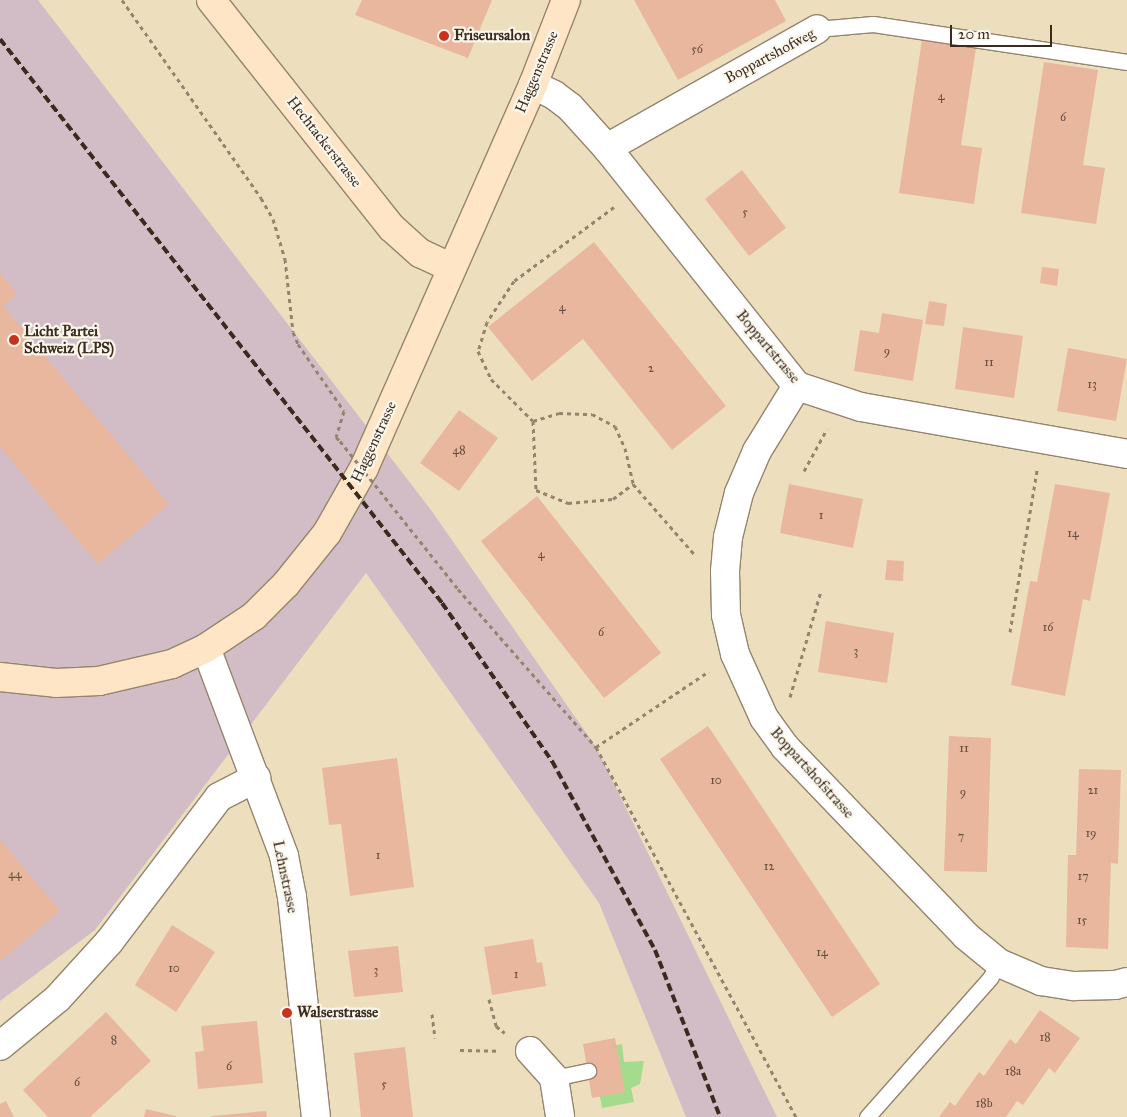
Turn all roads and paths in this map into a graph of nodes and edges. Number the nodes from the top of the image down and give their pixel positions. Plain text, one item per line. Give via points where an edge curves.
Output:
1 (122, 0) edge
2 (211, 0) edge
3 (566, 0) edge
4 (817, 29) joint
5 (1127, 62) edge
6 (533, 85) junction
7 (608, 148) junction
8 (622, 201) dead end
9 (450, 267) junction
10 (797, 386) junction
11 (533, 421) junction
12 (831, 422) dead end
13 (1127, 454) edge
14 (1038, 465) dead end
15 (804, 471) dead end
16 (633, 484) junction
17 (697, 558) dead end
18 (821, 591) dead end
19 (1010, 632) dead end
20 (206, 648) junction
21 (718, 665) dead end
22 (0, 677) edge
23 (788, 701) dead end
24 (596, 747) junction
25 (256, 778) junction
26 (1000, 963) junction
27 (1127, 982) edge
28 (489, 1000) dead end
29 (432, 1014) dead end
30 (435, 1038) dead end
31 (0, 1046) edge
32 (460, 1050) dead end
33 (491, 1051) dead end
34 (530, 1051) joint
35 (588, 1072) dead end
36 (554, 1078) junction
37 (316, 1117) edge
38 (560, 1117) edge
39 (796, 1117) edge
40 (867, 1117) edge

1 - 24 path, bridge via 273,219 285,259 293,332 344,411 336,437 458,589
2 - 9 street, Hechtackerstrasse via 392,228 420,252
3 - 6 street, Haggenstrasse
4 - 5 lane, Boppartshofweg via 873,24
4 - 7 street, Boppartshofweg
6 - 7 street, Boppartstrasse via 570,107
6 - 9 street, Haggenstrasse
7 - 10 street, Boppartstrasse
8 - 11 path via 514,281 487,322 478,351 492,378
9 - 20 street, Haggenstrasse via 364,468 327,533 286,584 254,616
10 - 13 street, Boppartstrasse via 861,407
10 - 26 street, Boppartshofstrasse via 757,451 739,493 728,537 726,615 735,654 764,718 785,748 966,936
11 - 16 path via 559,413 592,414 615,426 625,448
11 - 16 path via 536,490 568,502 613,499
12 - 15 path
14 - 19 path
16 - 17 path
18 - 23 path
20 - 22 street, Haggenstrasse via 172,664 99,681 56,683
20 - 25 street, Lehnstrasse
21 - 24 path
24 - 39 path
25 - 31 street via 219,797 109,942 58,998
25 - 37 street, Lehnstrasse via 284,856 292,897
26 - 27 street, Boppartshofstrasse via 1041,981 1074,986
26 - 40 lane
28 - 34 path via 496,1026
29 - 30 path
32 - 33 path
34 - 36 street
35 - 36 lane
36 - 38 street

